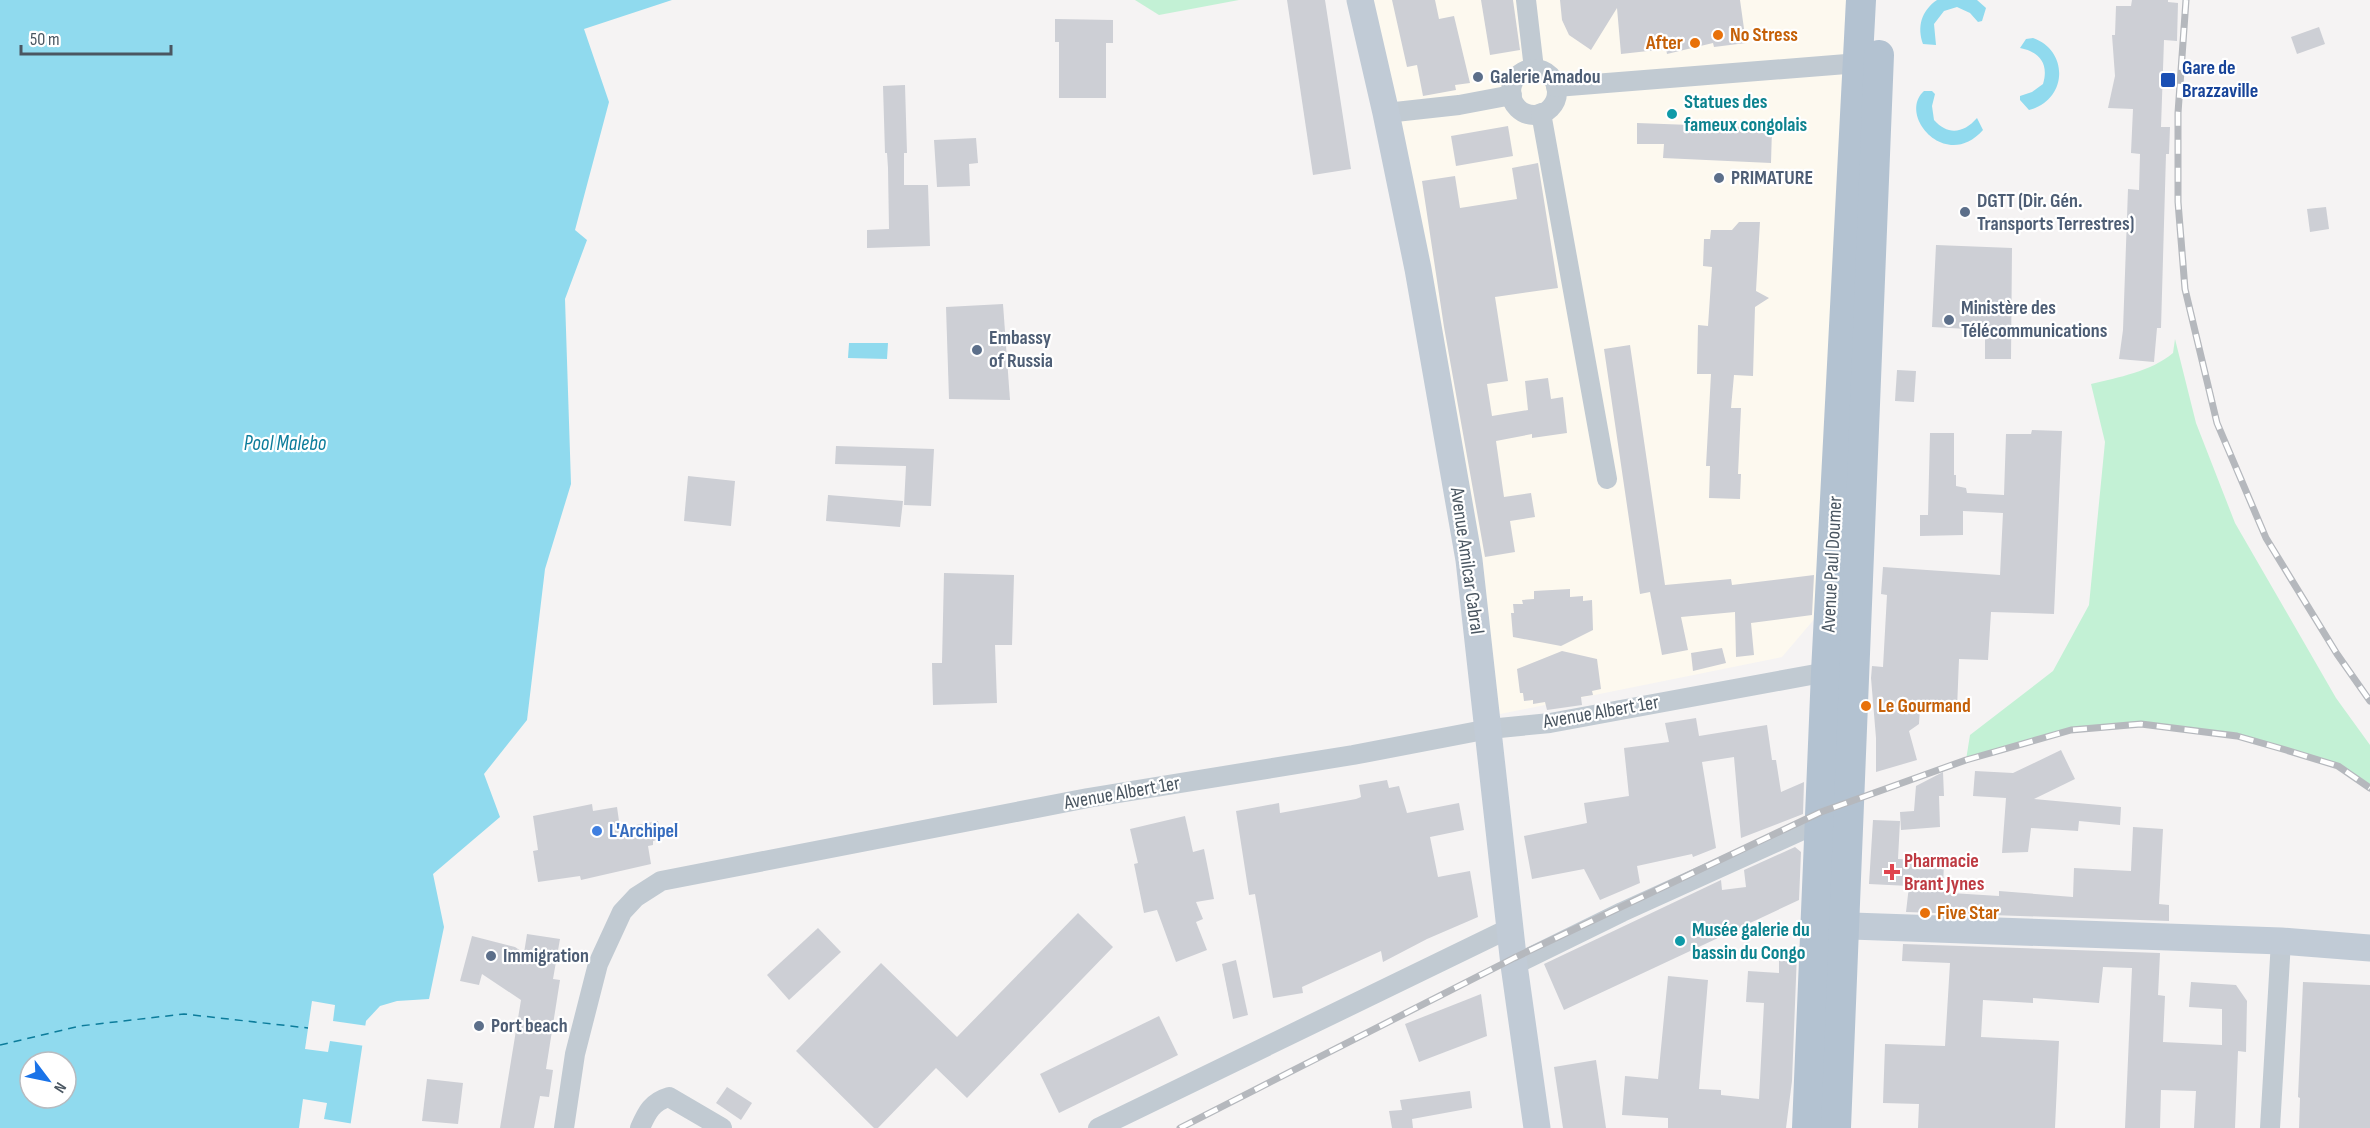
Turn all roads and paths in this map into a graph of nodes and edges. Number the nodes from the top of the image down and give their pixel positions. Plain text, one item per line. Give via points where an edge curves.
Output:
1 (1360, 0) edge
2 (1526, 0) edge
3 (1862, 0) edge
4 (1882, 0) edge
5 (1859, 63) junction
6 (1534, 69) junction
7 (1556, 87) junction
8 (1512, 95) junction
9 (1386, 112) junction
10 (1542, 113) junction
11 (1857, 307) junction
12 (1606, 479) dead end
13 (1855, 667) junction
14 (1826, 672) junction
15 (1489, 729) junction
16 (1848, 809) junction
17 (1820, 822) junction
18 (1830, 925) junction
19 (1510, 928) junction
20 (2281, 941) junction
21 (2370, 948) edge
22 (1514, 965) junction
23 (1827, 995) junction
24 (564, 1128) edge
25 (640, 1128) edge
26 (722, 1128) edge
27 (1098, 1128) edge
28 (1537, 1128) edge
29 (1807, 1128) edge
30 (1836, 1128) edge
31 (2271, 1128) edge

1 - 9 main road, Avenue Amilcar Cabral
2 - 6 street
3 - 5 main road, Avenue Paul Doumer
4 - 11 main road, Avenue Paul Doumer
5 - 7 street
5 - 11 main road, Avenue Paul Doumer
6 - 7 street via 1543,70
6 - 8 street via 1518,75
7 - 10 street via 1554,101
8 - 9 street
8 - 10 street via 1524,113
9 - 15 main road, Avenue Amilcar Cabral via 1469,560
10 - 12 street
11 - 13 main road, Avenue Paul Doumer
11 - 14 main road, Avenue Paul Doumer
13 - 14 street, Avenue Albert 1er
13 - 16 main road, Avenue Paul Doumer
14 - 15 street, Avenue Albert 1er via 1550,723
14 - 17 main road, Avenue Paul Doumer
15 - 19 main road, Avenue Amilcar Cabral
15 - 24 street, Avenue Albert 1er via 1088,798 661,881 636,897 622,912 598,964 574,1054
16 - 17 street
16 - 18 main road, Avenue Paul Doumer
17 - 18 main road, Avenue Paul Doumer
17 - 22 street
18 - 20 main road
18 - 23 main road, Avenue Paul Doumer
19 - 22 main road, Avenue Amilcar Cabral
19 - 27 street
20 - 21 main road
20 - 31 street
22 - 28 main road, Avenue Amilcar Cabral
23 - 29 main road, Avenue Paul Doumer
23 - 30 main road, Avenue Paul Doumer
25 - 26 street via 648,1111 669,1097

